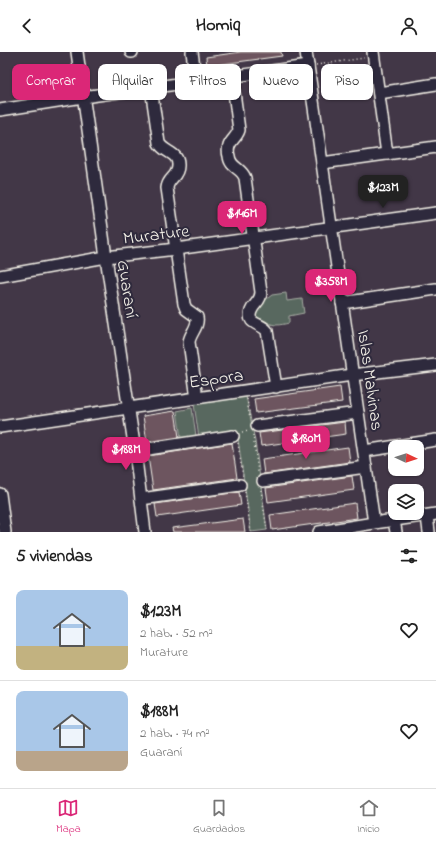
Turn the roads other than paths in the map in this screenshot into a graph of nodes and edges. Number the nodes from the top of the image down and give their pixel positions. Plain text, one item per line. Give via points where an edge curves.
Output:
1 (77, 52) edge
2 (192, 52) edge
3 (306, 52) edge
4 (374, 54) edge
5 (79, 64) edge
6 (194, 64) edge
7 (308, 64) edge
8 (436, 84) edge
9 (380, 93) junction
10 (64, 100) edge
11 (83, 100) edge
12 (153, 100) edge
13 (235, 100) edge
14 (313, 100) edge
15 (0, 110) edge
16 (436, 147) edge
17 (387, 154) junction
18 (322, 163) junction
19 (436, 213) edge
20 (332, 227) junction
21 (254, 238) junction
22 (176, 249) junction
23 (106, 257) junction
24 (0, 276) edge
25 (436, 289) edge
26 (342, 303) junction
27 (436, 365) edge
28 (352, 375) junction
29 (276, 387) junction
30 (197, 398) junction
31 (128, 408) junction
32 (358, 412) junction
33 (254, 426) road end
34 (0, 427) edge
35 (233, 436) dead end
36 (436, 440) edge
37 (135, 451) junction
38 (364, 451) junction
39 (366, 467) junction
40 (261, 480) road end
41 (240, 485) dead end
42 (0, 494) edge
43 (141, 499) junction
44 (431, 515) edge
45 (394, 520) joint
46 (374, 523) junction
47 (5, 532) edge
48 (145, 532) edge
49 (319, 532) edge
50 (396, 532) edge
51 (429, 532) edge

1 - 5 street, Guaraní
2 - 6 street
3 - 7 street, Islas Malvinas
4 - 9 street
8 - 9 street
9 - 17 street
10 - 15 street
11 - 23 street, Guaraní
12 - 22 street via 159,143 161,147 174,154 178,161 177,173 169,181 167,188
13 - 21 street via 239,130 228,148 228,155 232,165 241,171 245,178
14 - 18 street, Islas Malvinas
16 - 17 street
17 - 18 street
18 - 20 street, Islas Malvinas
19 - 20 street, Murature
20 - 21 street, Murature
20 - 26 street, Islas Malvinas
21 - 22 street, Murature
21 - 29 street via 261,296 250,317 255,324 267,331
22 - 23 street, Murature
22 - 30 street via 184,304 186,309 197,317 198,322 189,342
23 - 24 street, Murature
23 - 31 street, Guaraní
25 - 26 street
26 - 28 street, Islas Malvinas
27 - 28 street, Espora
28 - 29 street, Espora
28 - 32 street, Islas Malvinas
29 - 30 street, Espora
30 - 31 street, Espora
31 - 34 street, Espora
31 - 37 street, Guaraní
32 - 33 street
32 - 38 street, Islas Malvinas
35 - 37 street
36 - 38 street
37 - 43 street, Guaraní
38 - 39 street, Islas Malvinas
39 - 40 street
39 - 46 street, Islas Malvinas
41 - 43 street
42 - 47 street
43 - 48 street, Guaraní
44 - 51 street
45 - 46 street
45 - 50 street
46 - 49 street

